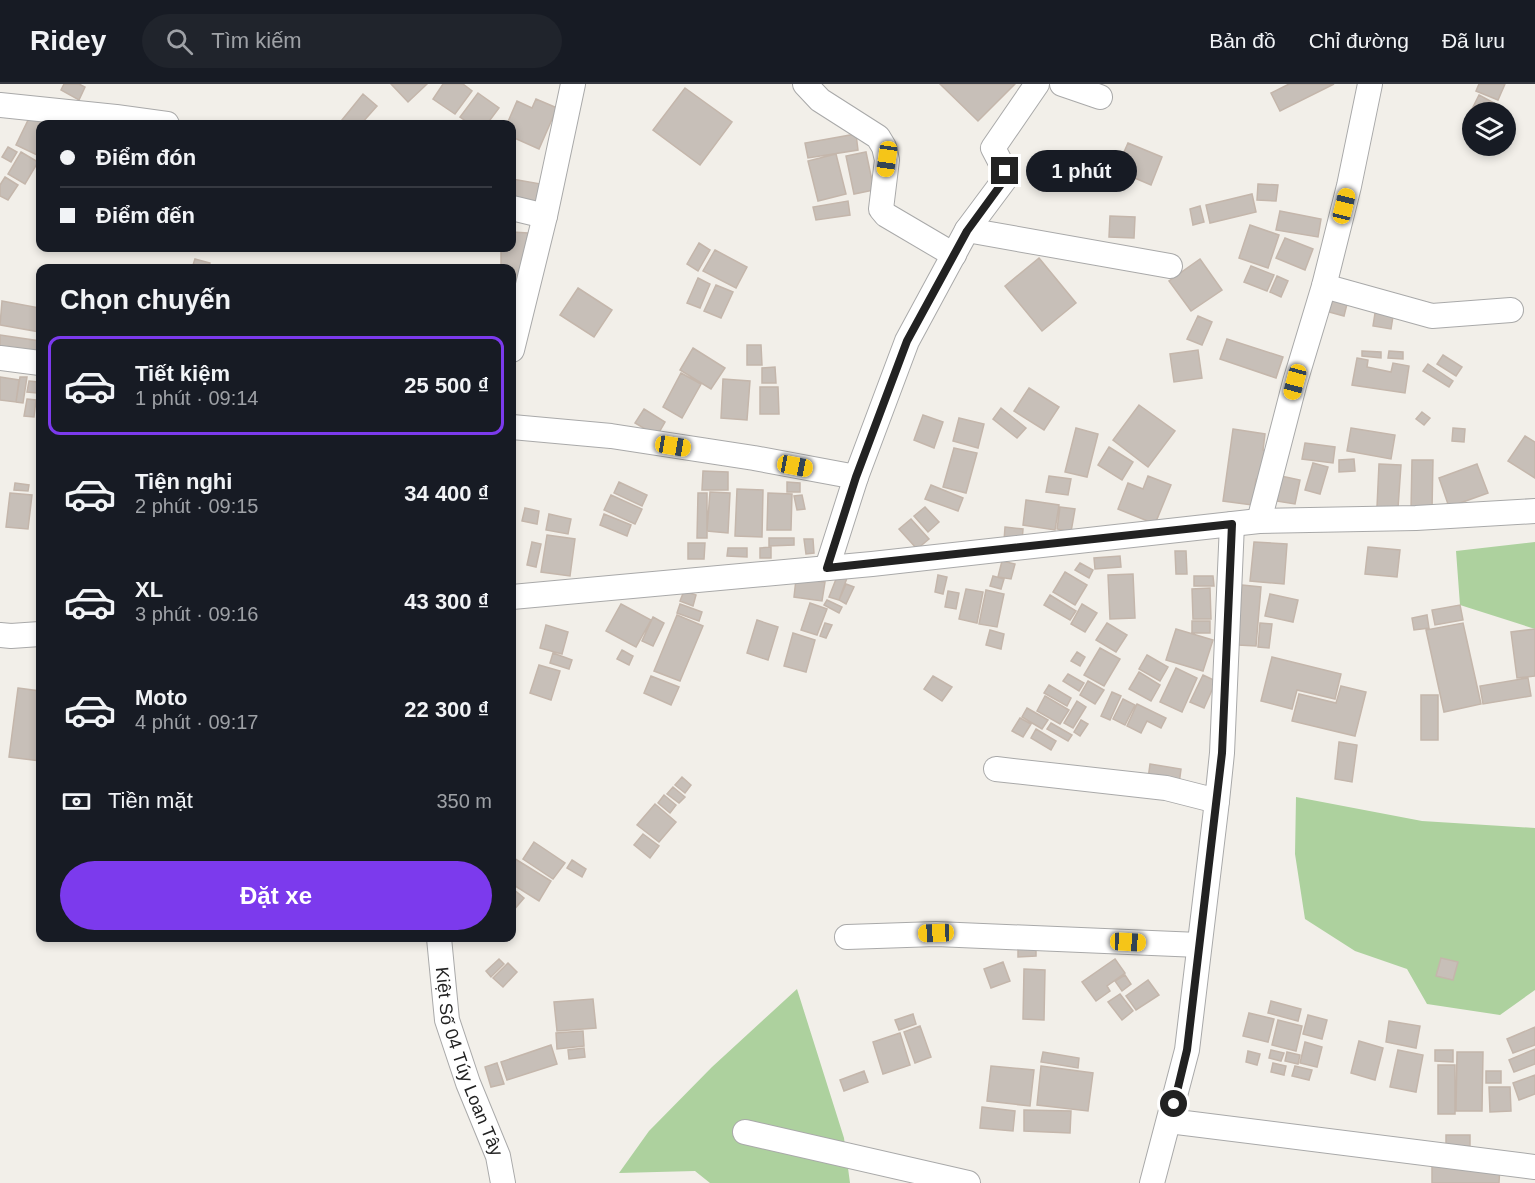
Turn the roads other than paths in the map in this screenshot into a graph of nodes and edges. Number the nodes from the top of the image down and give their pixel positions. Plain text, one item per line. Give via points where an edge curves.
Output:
1 (573, 84) edge
2 (805, 84) edge
3 (1037, 84) edge
4 (1062, 84) edge
5 (1370, 84) edge
6 (1100, 97) dead end
7 (0, 105) edge
8 (138, 120) edge
9 (516, 209) edge
10 (544, 216) junction
11 (967, 231) junction
12 (954, 255) junction
13 (1170, 266) dead end
14 (1324, 286) junction
15 (1511, 310) dead end
16 (516, 333) edge
17 (0, 358) edge
18 (36, 362) edge
19 (516, 427) edge
20 (856, 477) junction
21 (1535, 511) edge
22 (1259, 521) junction
23 (1232, 524) junction
24 (827, 568) junction
25 (516, 597) edge
26 (36, 634) edge
27 (0, 635) edge
28 (996, 769) dead end
29 (1217, 801) junction
30 (847, 937) dead end
31 (439, 942) edge
32 (1199, 945) junction
33 (1169, 1121) junction
34 (745, 1132) dead end
35 (1535, 1167) edge
36 (503, 1183) edge
37 (968, 1183) edge
38 (1152, 1183) edge

1 - 10 street
2 - 12 street via 820,100 878,137 887,159 881,209 886,215
3 - 11 street via 993,148 1005,179
4 - 6 street
5 - 14 street
7 - 8 street
9 - 10 street
10 - 16 street
11 - 12 street
11 - 13 street
12 - 20 street via 907,341
14 - 15 street via 1432,316
14 - 22 street
17 - 18 street
19 - 20 street via 611,436
20 - 24 street
21 - 22 street
22 - 23 street
23 - 24 street
23 - 29 street
24 - 25 street
26 - 27 street
28 - 29 street via 1166,788
29 - 32 street
30 - 32 street via 936,933
31 - 36 street, Kiệt Số 04 Túy Loan Tây via 447,1020 498,1156
32 - 33 street via 1187,1050
33 - 35 street
33 - 38 street
34 - 37 street

